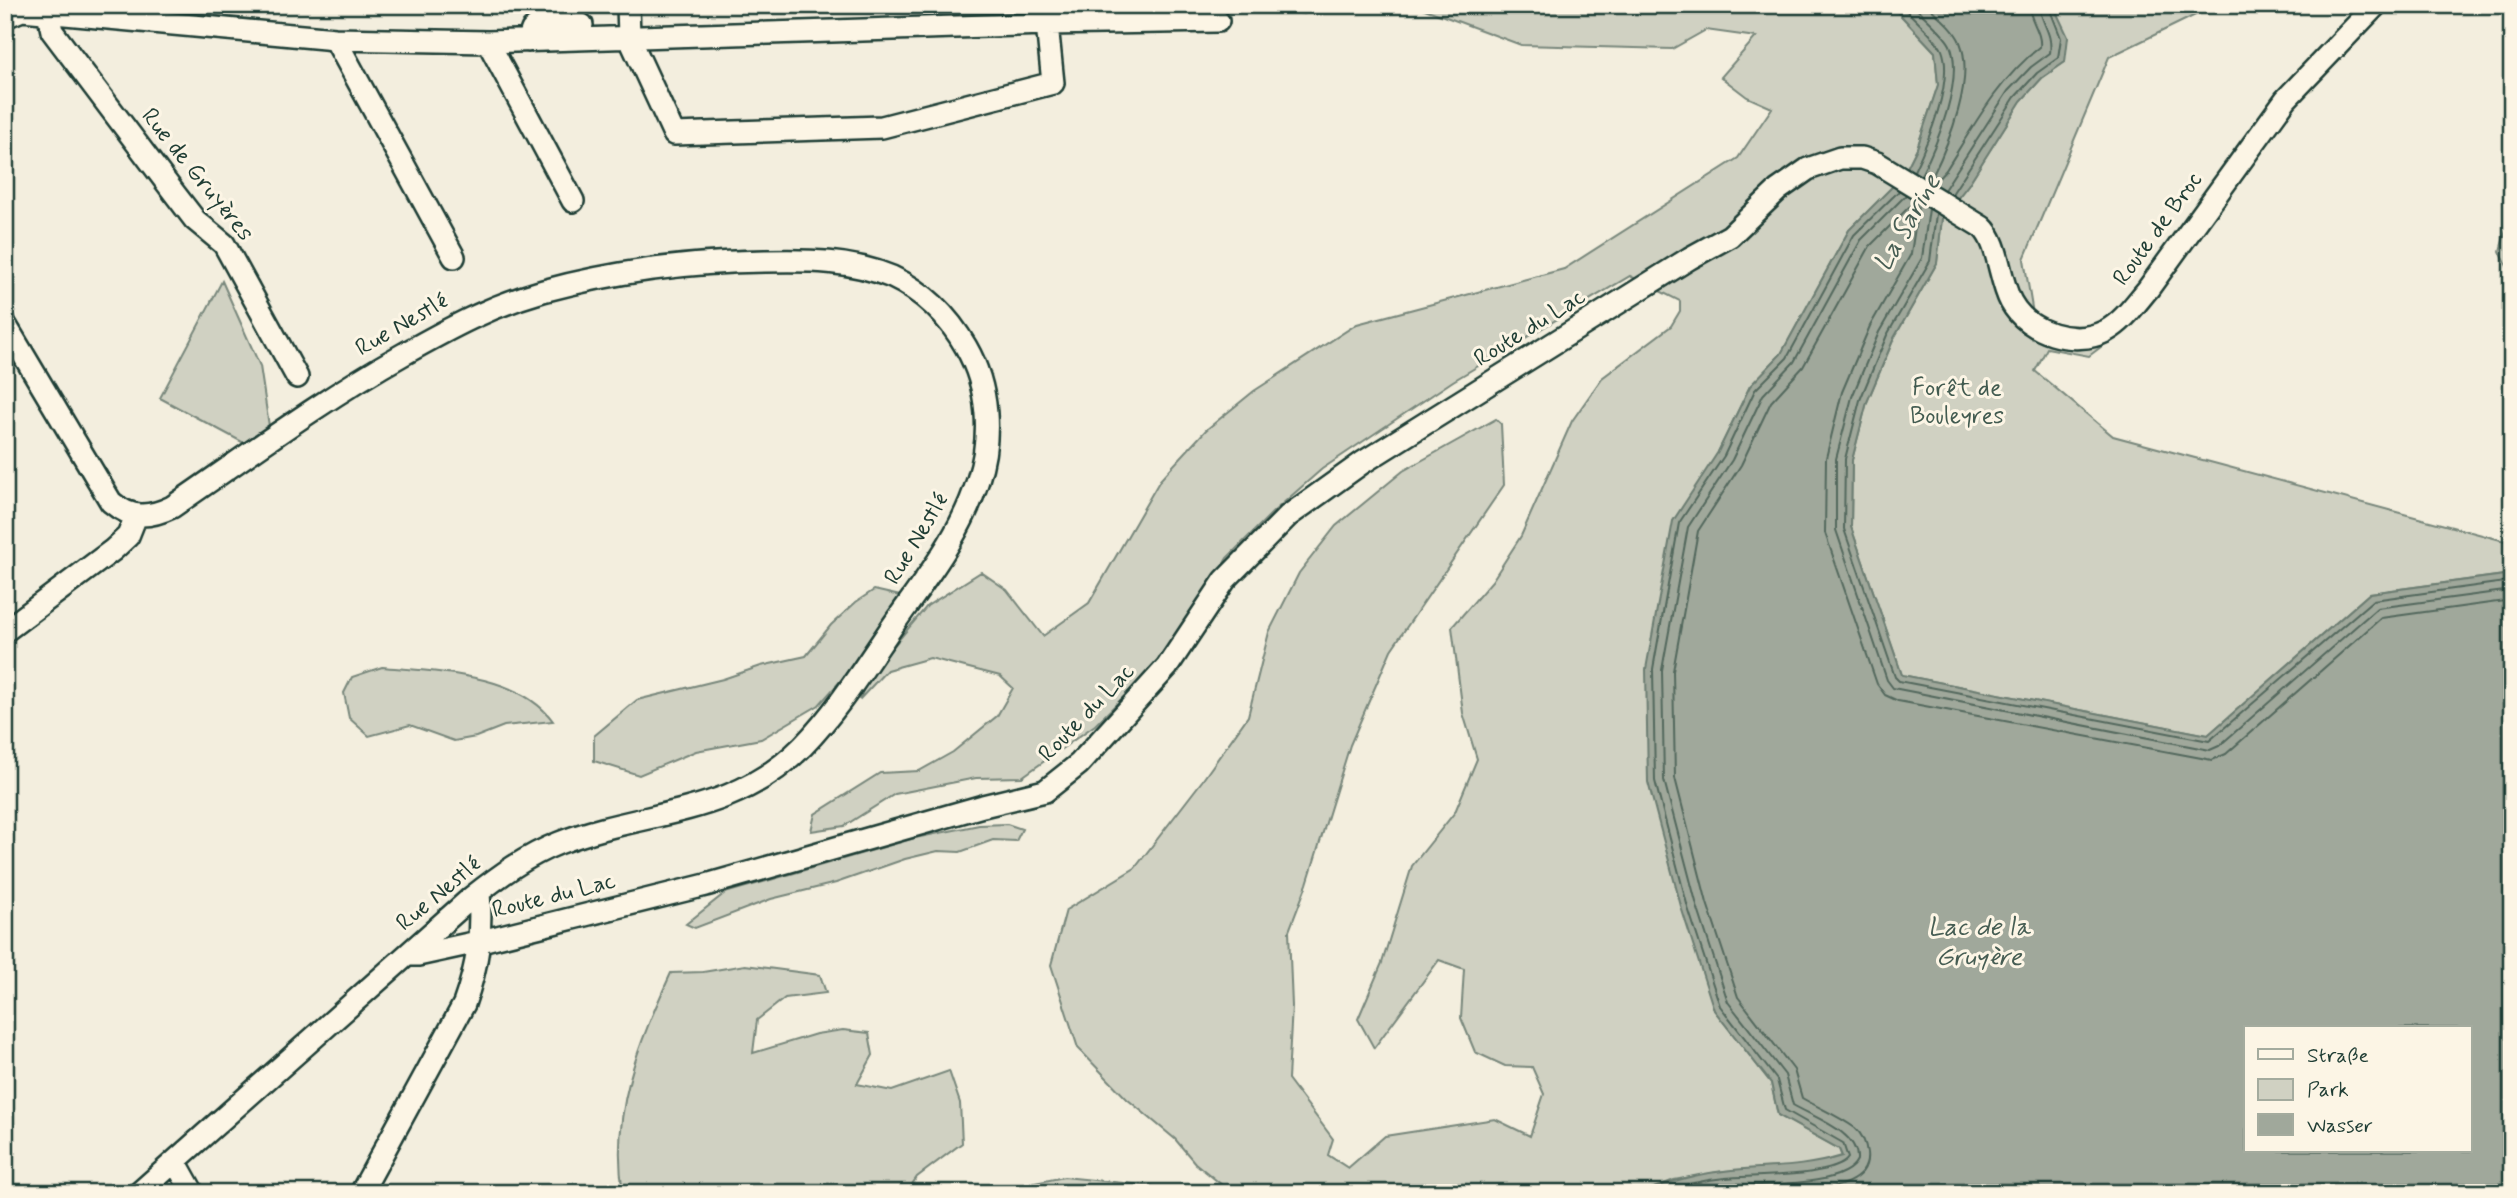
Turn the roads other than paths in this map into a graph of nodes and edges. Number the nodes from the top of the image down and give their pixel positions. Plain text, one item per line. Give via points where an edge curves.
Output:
1 (628, 5) edge
2 (2376, 5) edge
3 (48, 13) junction
4 (5, 17) edge
5 (1218, 21) dead end
6 (1047, 24) junction
7 (622, 38) junction
8 (335, 39) junction
9 (488, 42) junction
10 (1877, 163) joint
11 (573, 201) dead end
12 (454, 257) dead end
13 (5, 324) edge
14 (297, 377) dead end
15 (136, 516) junction
16 (5, 631) edge
17 (479, 892) junction
18 (480, 941) junction
19 (408, 955) junction
20 (175, 1161) junction
21 (139, 1193) edge
22 (193, 1193) edge
23 (361, 1193) edge

1 - 7 street
2 - 10 street, Route de Broc via 2301,81 2131,309 2107,330 2082,338 2040,329 2023,318 2004,286 1991,238 1976,223
3 - 4 street via 22,9
3 - 8 street
3 - 14 street, Rue de Gruyères via 52,31 175,194 195,220 224,244
5 - 6 street
6 - 7 street
6 - 7 street via 1053,83 882,127 674,134
7 - 9 street
8 - 9 street
8 - 12 street
9 - 11 street
10 - 18 street, Route du Lac via 1840,158 1808,169 1778,190 1730,236 1362,463 1289,516 1225,580 1167,667 1079,764 1045,791 706,886
13 - 15 street via 111,502
15 - 16 street via 128,536 113,550
15 - 17 street, Rue Nestlé via 172,507 360,379 468,317 608,274 716,262 853,264 892,278 946,316 972,358 982,386 987,426 979,477 950,543 821,726 784,764 743,790 556,844 523,859
17 - 18 street
17 - 19 street, Rue Nestlé
18 - 19 street
18 - 23 street, Route du Lac via 464,1004
19 - 20 street, Rue Nestlé
20 - 21 street, Rue Nestlé
20 - 22 street

